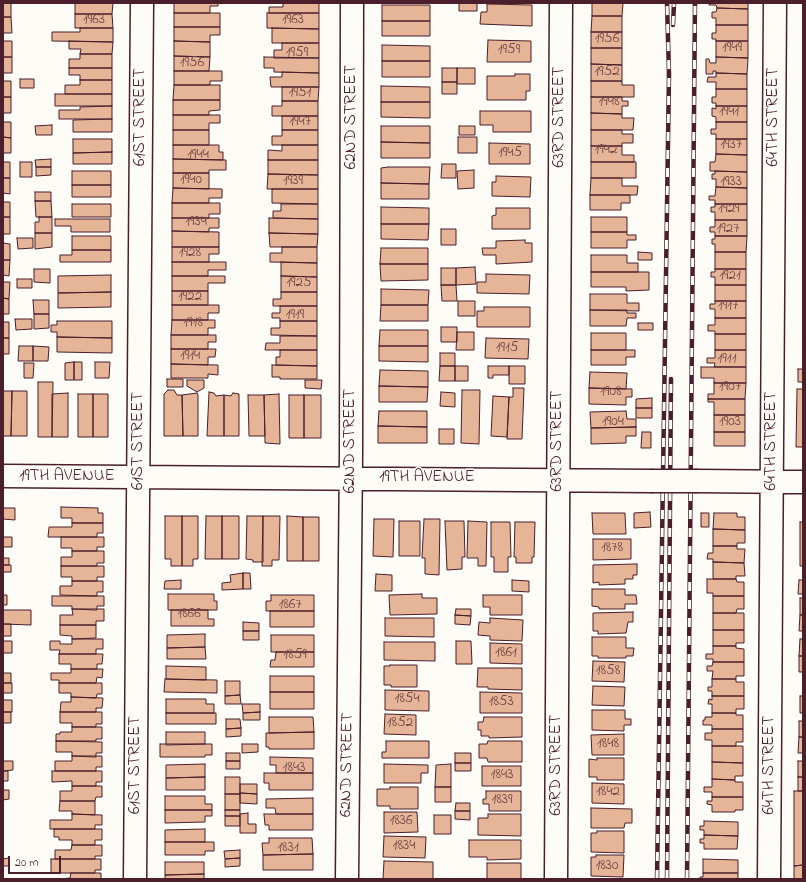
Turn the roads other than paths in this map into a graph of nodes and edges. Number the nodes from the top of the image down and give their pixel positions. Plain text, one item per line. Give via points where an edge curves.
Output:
1 (142, 3) edge
2 (352, 3) edge
3 (561, 3) edge
4 (775, 3) edge
5 (3, 476) edge
6 (138, 477) junction
7 (351, 478) junction
8 (558, 479) junction
9 (772, 481) junction
10 (803, 482) edge
11 (135, 879) edge
12 (347, 879) edge
13 (556, 879) edge
14 (769, 879) edge

1 - 6 street, 61ST STREET
2 - 7 street, 62ND STREET
3 - 8 street, 63RD STREET
4 - 9 street, 64TH STREET
5 - 6 street, 19TH AVENUE
6 - 7 street, 19TH AVENUE
6 - 11 street, 61ST STREET
7 - 8 street, 19TH AVENUE
7 - 12 street, 62ND STREET
8 - 9 street, 19TH AVENUE, bridge
8 - 13 street, 63RD STREET
9 - 10 street, 19TH AVENUE
9 - 14 street, 64TH STREET

